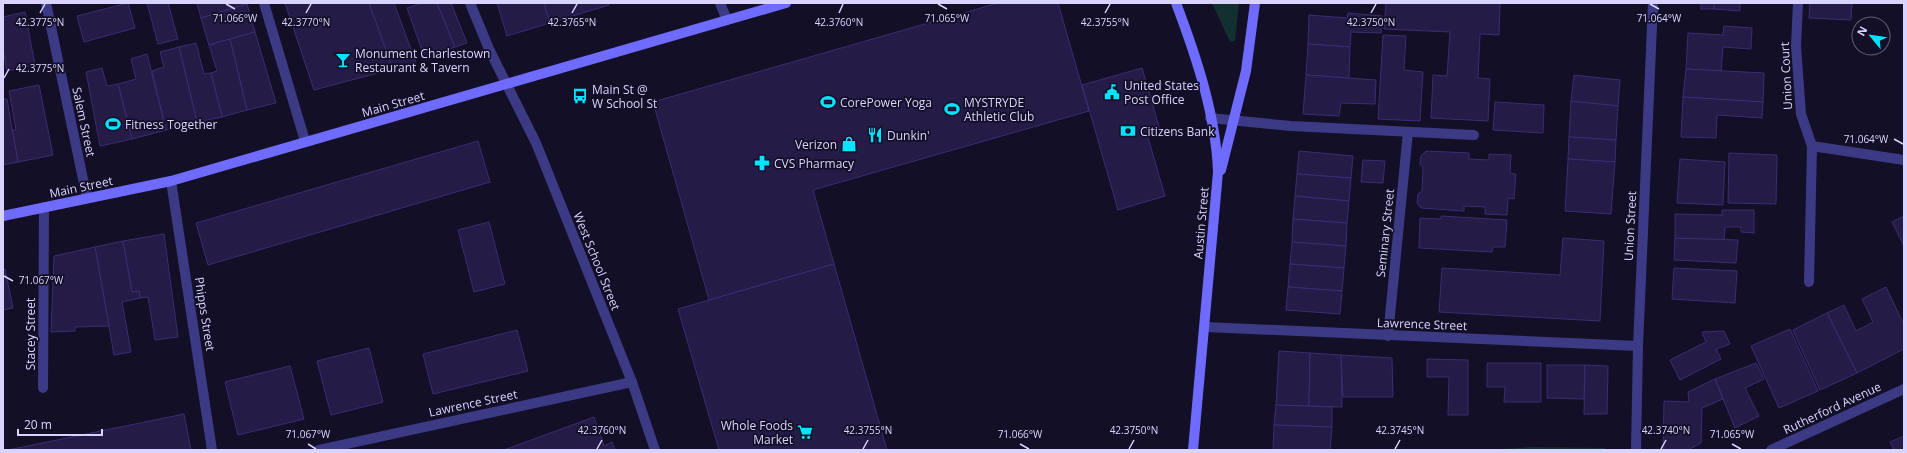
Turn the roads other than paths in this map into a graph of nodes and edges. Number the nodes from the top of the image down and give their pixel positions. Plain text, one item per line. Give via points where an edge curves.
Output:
1 (46, 3) edge
2 (264, 3) edge
3 (470, 3) edge
4 (720, 3) edge
5 (786, 3) edge
6 (1176, 3) edge
7 (1255, 3) edge
8 (1653, 3) edge
9 (1798, 3) edge
10 (727, 20) junction
11 (507, 84) junction
12 (1210, 118) junction
13 (1235, 120) junction
14 (1408, 132) junction
15 (1474, 135) dead end
16 (305, 141) junction
17 (1812, 146) junction
18 (1904, 160) edge
19 (171, 181) junction
20 (1218, 181) junction
21 (87, 198) junction
22 (44, 208) junction
23 (3, 216) edge
24 (1809, 282) dead end
25 (1205, 327) junction
26 (1388, 336) junction
27 (1638, 346) junction
28 (632, 382) junction
29 (44, 388) dead end
30 (1904, 389) edge
31 (212, 450) edge
32 (319, 450) edge
33 (655, 450) edge
34 (1193, 450) edge
35 (1636, 450) edge
36 (1771, 450) edge

1 - 21 street, Salem Street
2 - 16 street
3 - 11 street, West School Street
4 - 10 street
5 - 10 main road, Main Street
6 - 12 main road, Austin Street via 1196,59
7 - 13 main road via 1246,71
8 - 27 street, Union Street
9 - 17 street, Union Court via 1796,46 1801,114
10 - 11 main road, Main Street
11 - 16 main road, Main Street
11 - 28 street, West School Street via 536,143
12 - 13 street
12 - 20 main road, Austin Street via 1217,156
13 - 14 street via 1292,126
13 - 20 main road
14 - 15 street
14 - 26 street, Seminary Street
16 - 19 main road, Main Street
17 - 18 street
17 - 24 street, Union Court
19 - 21 main road, Main Street
19 - 31 street, Phipps Street
20 - 25 main road, Austin Street
21 - 22 main road, Main Street
22 - 23 main road, Main Street
22 - 29 street, Stacey Street
25 - 26 street, Lawrence Street
25 - 34 main road, Austin Street
26 - 27 street, Lawrence Street
27 - 35 street, Union Street
28 - 32 street, Lawrence Street
28 - 33 street, West School Street
30 - 36 street, Rutherford Avenue

